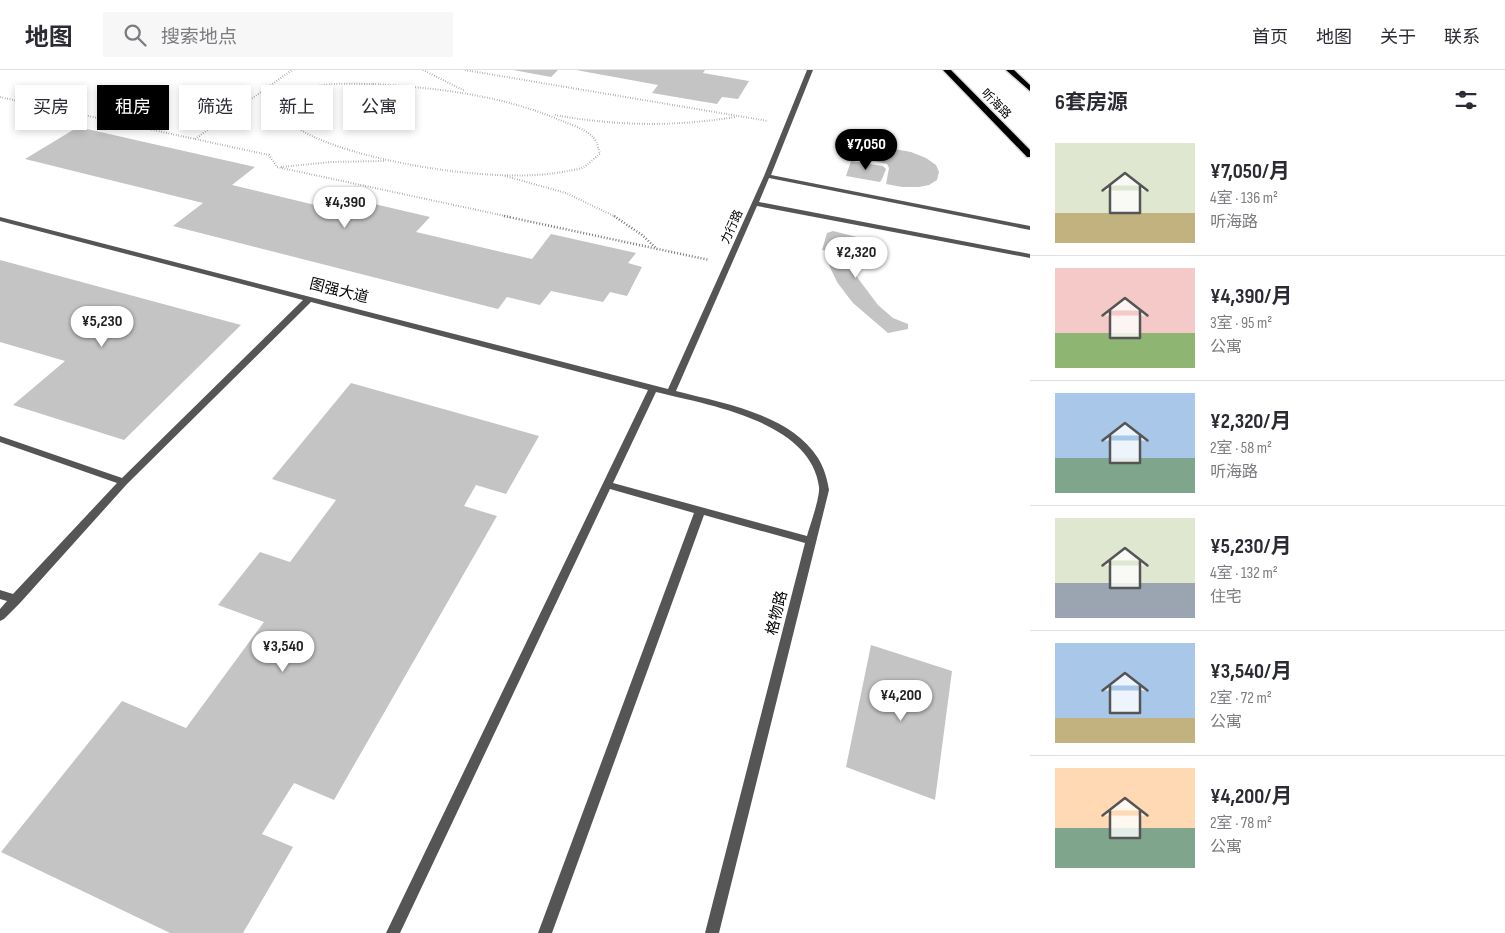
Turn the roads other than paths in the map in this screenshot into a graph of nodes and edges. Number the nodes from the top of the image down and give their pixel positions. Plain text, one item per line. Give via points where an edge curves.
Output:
1 (810, 70) edge
2 (946, 70) edge
3 (1010, 70) edge
4 (1030, 89) edge
5 (1030, 154) edge
6 (768, 176) junction
7 (756, 203) junction
8 (0, 219) edge
9 (1026, 227) edge
10 (1027, 255) edge
11 (310, 298) junction
12 (654, 387) junction
13 (671, 391) junction
14 (0, 439) edge
15 (124, 482) junction
16 (607, 485) junction
17 (700, 511) junction
18 (811, 541) junction
19 (0, 594) edge
20 (16, 600) junction
21 (0, 616) edge
22 (393, 933) edge
23 (545, 933) edge
24 (712, 933) edge

1 - 6 lane, 力行路
2 - 5 main road, 听海路
3 - 4 main road
6 - 7 lane, 力行路
6 - 9 lane
7 - 10 lane
7 - 13 lane, 力行路
8 - 11 lane, 图强大道
11 - 12 lane, 图强大道
11 - 15 lane
12 - 13 lane, 图强大道
12 - 16 lane
13 - 18 lane, 格物路 via 760,418 809,452 823,476 824,490
14 - 15 lane
15 - 20 lane
16 - 17 lane
16 - 22 lane
17 - 18 lane
17 - 23 lane
18 - 24 lane, 格物路
19 - 20 lane
20 - 21 lane

